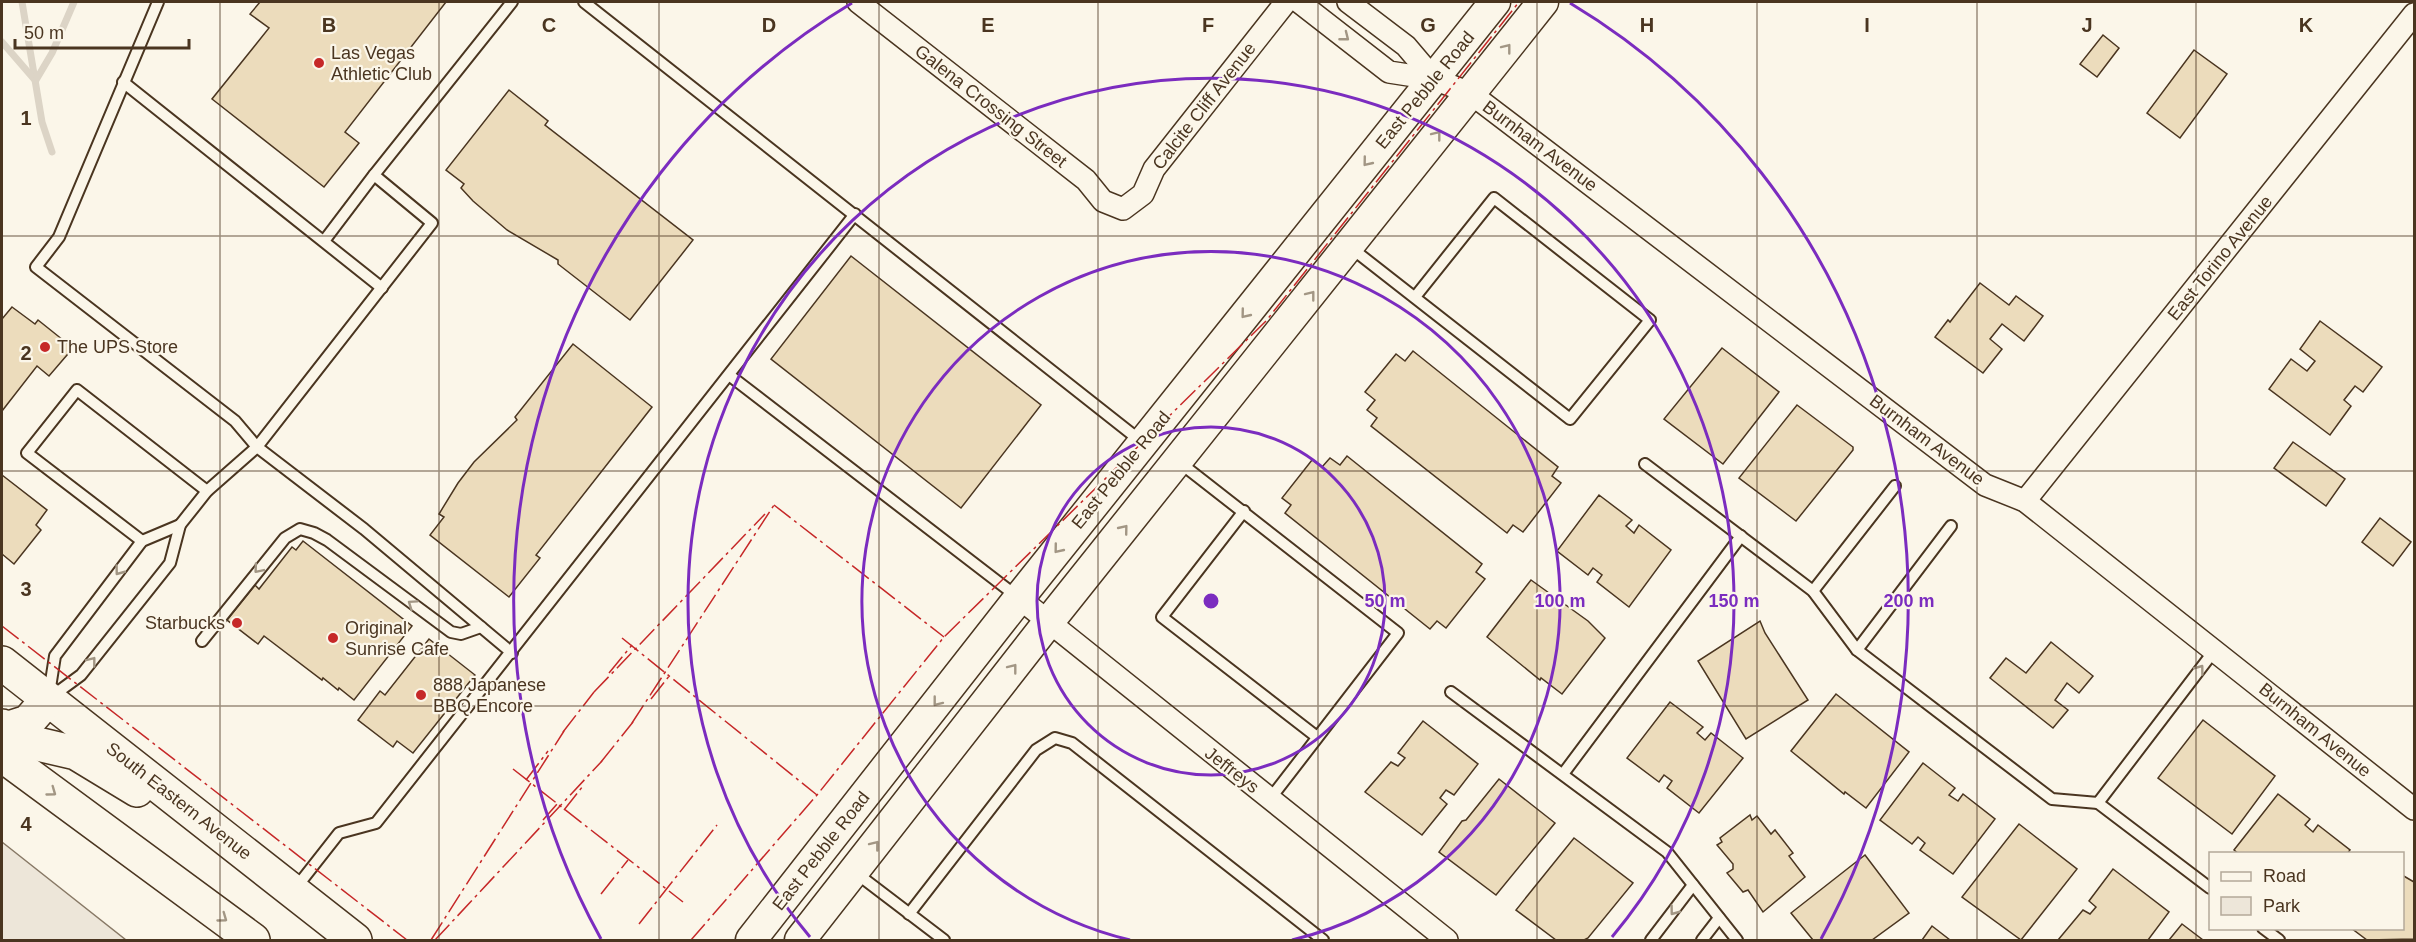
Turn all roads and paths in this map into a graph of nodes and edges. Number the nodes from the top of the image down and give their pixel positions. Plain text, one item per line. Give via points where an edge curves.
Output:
1 (158, 2) edge
2 (512, 2) edge
3 (584, 2) edge
4 (858, 2) edge
5 (1286, 2) edge
6 (1299, 2) edge
7 (1348, 2) edge
8 (1495, 2) edge
9 (1543, 2) edge
10 (2415, 14) edge
11 (1434, 79) junction
12 (123, 82) junction
13 (1470, 93) junction
14 (374, 175) junction
15 (1123, 209) joint
16 (855, 214) junction
17 (324, 241) junction
18 (1349, 246) junction
19 (382, 288) junction
20 (1414, 297) junction
21 (729, 375) junction
22 (1143, 443) junction
23 (257, 447) junction
24 (1179, 462) junction
25 (1645, 464) dead end
26 (1895, 486) dead end
27 (207, 491) junction
28 (2025, 501) junction
29 (1244, 512) junction
30 (180, 525) junction
31 (1951, 526) dead end
32 (1741, 536) junction
33 (142, 541) junction
34 (1814, 591) junction
35 (1019, 598) junction
36 (1047, 624) junction
37 (481, 627) junction
38 (202, 641) dead end
39 (1857, 650) junction
40 (2214, 651) junction
41 (512, 653) junction
42 (2, 663) edge
43 (1451, 692) dead end
44 (48, 699) junction
45 (1317, 737) junction
46 (2, 750) edge
47 (1563, 774) junction
48 (1270, 799) junction
49 (2098, 803) junction
50 (2415, 809) edge
51 (208, 824) junction
52 (854, 872) junction
53 (1693, 885) junction
54 (2209, 886) edge
55 (293, 892) junction
56 (909, 914) junction
57 (1719, 918) junction
58 (2266, 930) edge
59 (253, 940) edge
60 (355, 940) edge
61 (751, 940) edge
62 (800, 940) edge
63 (944, 940) edge
64 (1323, 940) edge
65 (1447, 940) edge
66 (1651, 940) edge
67 (1702, 940) edge
68 (1737, 940) edge
69 (2279, 940) edge

1 - 12 lane
2 - 14 lane
3 - 16 lane
4 - 15 street, Galena Crossing Street via 1086,180 1103,201
5 - 15 street, Calcite Cliff Avenue via 1154,169 1143,194
6 -> 11 street, Burnham Avenue via 1389,72
7 - 11 street via 1406,46
8 - 11 main road, East Pebble Road
13 -> 9 main road, East Pebble Road
10 - 28 street, East Torino Avenue
11 - 13 street, Burnham Avenue
11 -> 22 main road, East Pebble Road
12 - 17 lane
12 - 23 lane via 59,237 36,267 235,421
18 -> 13 main road, East Pebble Road
13 - 28 street, Burnham Avenue via 1985,485
14 - 17 lane
14 - 19 lane via 432,223
16 - 21 lane
16 - 22 lane
17 - 19 lane
18 - 20 lane
24 -> 18 main road, East Pebble Road
19 - 23 lane
20 - 20 lane via 1494,198 1650,320 1570,419
21 - 35 lane
21 - 41 lane
22 -> 35 main road, East Pebble Road
23 - 27 lane
23 - 37 lane via 364,529
24 - 29 lane
36 -> 24 main road, East Pebble Road
25 - 32 lane
26 - 34 lane
27 - 30 lane
27 - 33 lane via 77,390 27,453
28 - 40 street, Burnham Avenue
29 - 45 lane via 1398,633
29 - 45 lane via 1162,617
30 - 33 lane
44 -> 30 lane via 81,675 170,563
31 - 39 lane
32 - 34 lane
32 - 47 lane
33 -> 44 lane via 55,656
34 - 39 lane
35 - 36 street, Jeffreys
35 -> 61 main road, East Pebble Road
36 - 48 street, Jeffreys
52 -> 36 main road, East Pebble Road
37 -> 38 lane via 461,634 451,632 327,540 300,529 285,538
37 - 41 lane
39 - 49 lane via 2052,799
49 -> 40 lane
40 - 50 street, Burnham Avenue
41 - 55 lane via 376,823 339,833
42 - 44 main road, South Eastern Avenue
43 - 47 lane
44 - 46 main road via 28,722 6,729
44 - 51 main road, South Eastern Avenue
45 - 48 lane
46 - 51 main road via 29,742 76,753 128,786
46 -> 59 main road
47 - 53 lane via 1667,852
48 - 65 street, Jeffreys
49 - 54 lane
51 - 55 main road, South Eastern Avenue
52 - 56 lane
52 - 62 main road, East Pebble Road
53 - 57 lane
53 -> 66 lane
55 - 60 main road, South Eastern Avenue
56 - 63 lane
56 - 64 lane via 1036,750 1055,738 1072,743
57 - 67 lane
57 - 68 lane
58 - 69 lane

